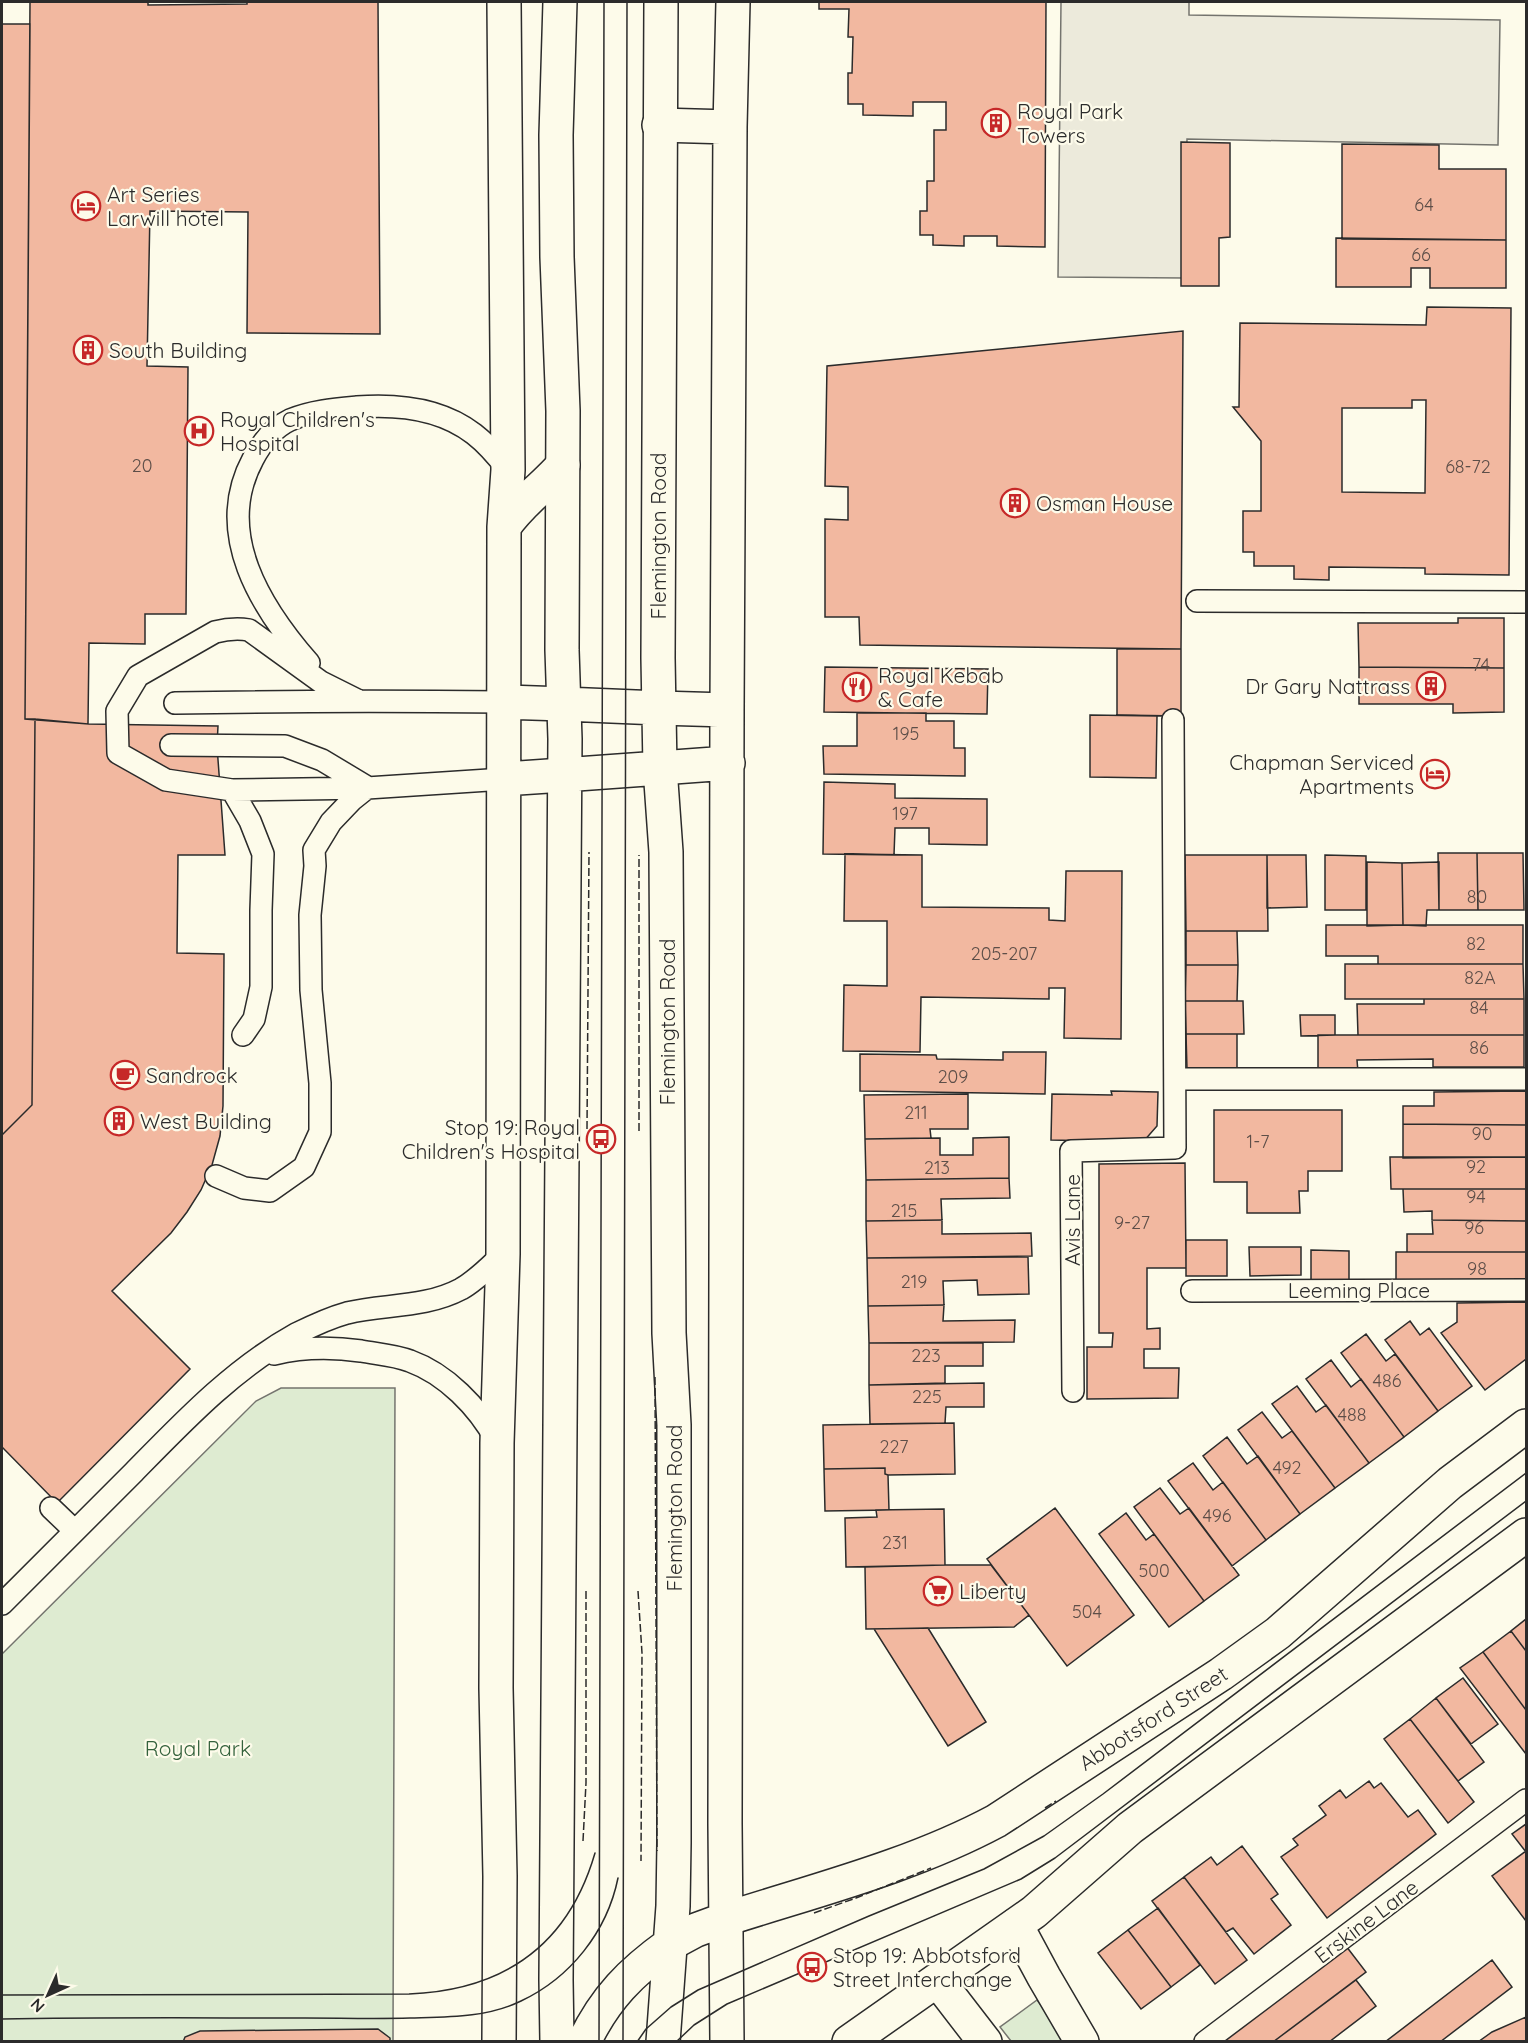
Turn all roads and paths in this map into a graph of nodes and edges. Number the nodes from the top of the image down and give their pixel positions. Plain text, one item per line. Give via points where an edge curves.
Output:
1 (504, 2) edge
2 (560, 2) edge
3 (661, 2) edge
4 (733, 2) edge
5 (659, 125) junction
6 (730, 127) junction
7 (563, 465) junction
8 (508, 470) junction
9 (504, 527) junction
10 (1197, 601) dead end
11 (1527, 602) edge
12 (338, 691) junction
13 (357, 700) junction
14 (504, 702) junction
15 (175, 703) dead end
16 (564, 704) junction
17 (659, 708) junction
18 (727, 710) junction
19 (1173, 720) dead end
20 (171, 745) dead end
21 (728, 763) junction
22 (660, 768) junction
23 (563, 776) junction
24 (504, 779) junction
25 (367, 788) junction
26 (232, 790) junction
27 (243, 1035) dead end
28 (1527, 1078) edge
29 (1175, 1079) junction
30 (216, 1176) dead end
31 (503, 1254) junction
32 (1527, 1290) edge
33 (1192, 1291) dead end
34 (262, 1357) junction
35 (1072, 1391) dead end
36 (1527, 1426) edge
37 (497, 1443) junction
38 (51, 1508) dead end
39 (75, 1531) junction
40 (1527, 1535) edge
41 (2, 1604) edge
42 (1527, 1800) edge
43 (726, 1919) junction
44 (1016, 1925) junction
45 (670, 1944) junction
46 (938, 1981) junction
47 (499, 2042) edge
48 (557, 2042) edge
49 (584, 2042) edge
50 (663, 2042) edge
51 (727, 2042) edge
52 (849, 2042) edge
53 (985, 2042) edge
54 (1082, 2042) edge
55 (1205, 2042) edge

1 - 8 main road
2 - 7 main road via 556,135
3 - 5 main road, Flemington Road
4 - 6 main road
5 - 6 main road
5 - 17 main road, Flemington Road
6 - 18 main road
7 - 9 main road
7 - 16 main road
8 - 9 main road
8 - 12 lane via 482,440 462,426 422,411 392,407 371,406 302,416 281,425 260,446 241,487 239,537 245,561 280,627
9 - 14 main road
10 - 11 lane
12 - 13 lane
12 - 26 lane via 249,630 237,628 215,632 138,676 117,711 118,753 166,780
13 - 14 lane
13 - 15 lane
14 - 16 main road
14 - 24 main road
16 - 17 main road
16 - 23 main road
17 - 18 main road
17 - 22 main road, Flemington Road
18 - 21 main road
19 - 29 lane, Avis Lane
20 - 25 lane via 285,746 322,760
21 - 22 main road
21 - 43 main road
22 - 23 main road
22 - 45 main road, Flemington Road via 666,852 669,1333 674,1425 674,1843
23 - 24 main road
23 - 48 main road
24 - 25 lane
24 - 31 main road
25 - 26 lane
25 - 30 lane via 331,822 314,850 311,990 320,1083 320,1132 304,1167 270,1191 244,1188
26 - 27 lane via 263,854 261,987 254,1019
28 - 29 lane
29 - 35 lane, Avis Lane via 1175,1148 1071,1151
31 - 34 lane via 463,1288 448,1295 408,1306 345,1314 298,1333
31 - 37 main road
32 - 33 lane, Leeming Place
34 - 37 lane via 297,1349 330,1348 408,1360 451,1385
34 - 39 lane via 217,1390
36 - 43 main road, Abbotsford Street via 1450,1483 1278,1633 996,1821 963,1838 857,1878
37 - 47 main road
38 - 39 lane
39 - 41 lane
40 - 44 main road via 1130,1828
42 - 55 lane, Erskine Lane
43 - 45 main road, Abbotsford Street
43 - 51 main road
44 - 46 main road
44 - 54 main road
45 - 49 main road, Abbotsford Street via 623,1982 599,2013
45 - 50 main road, Flemington Road
46 - 52 main road
46 - 53 main road

